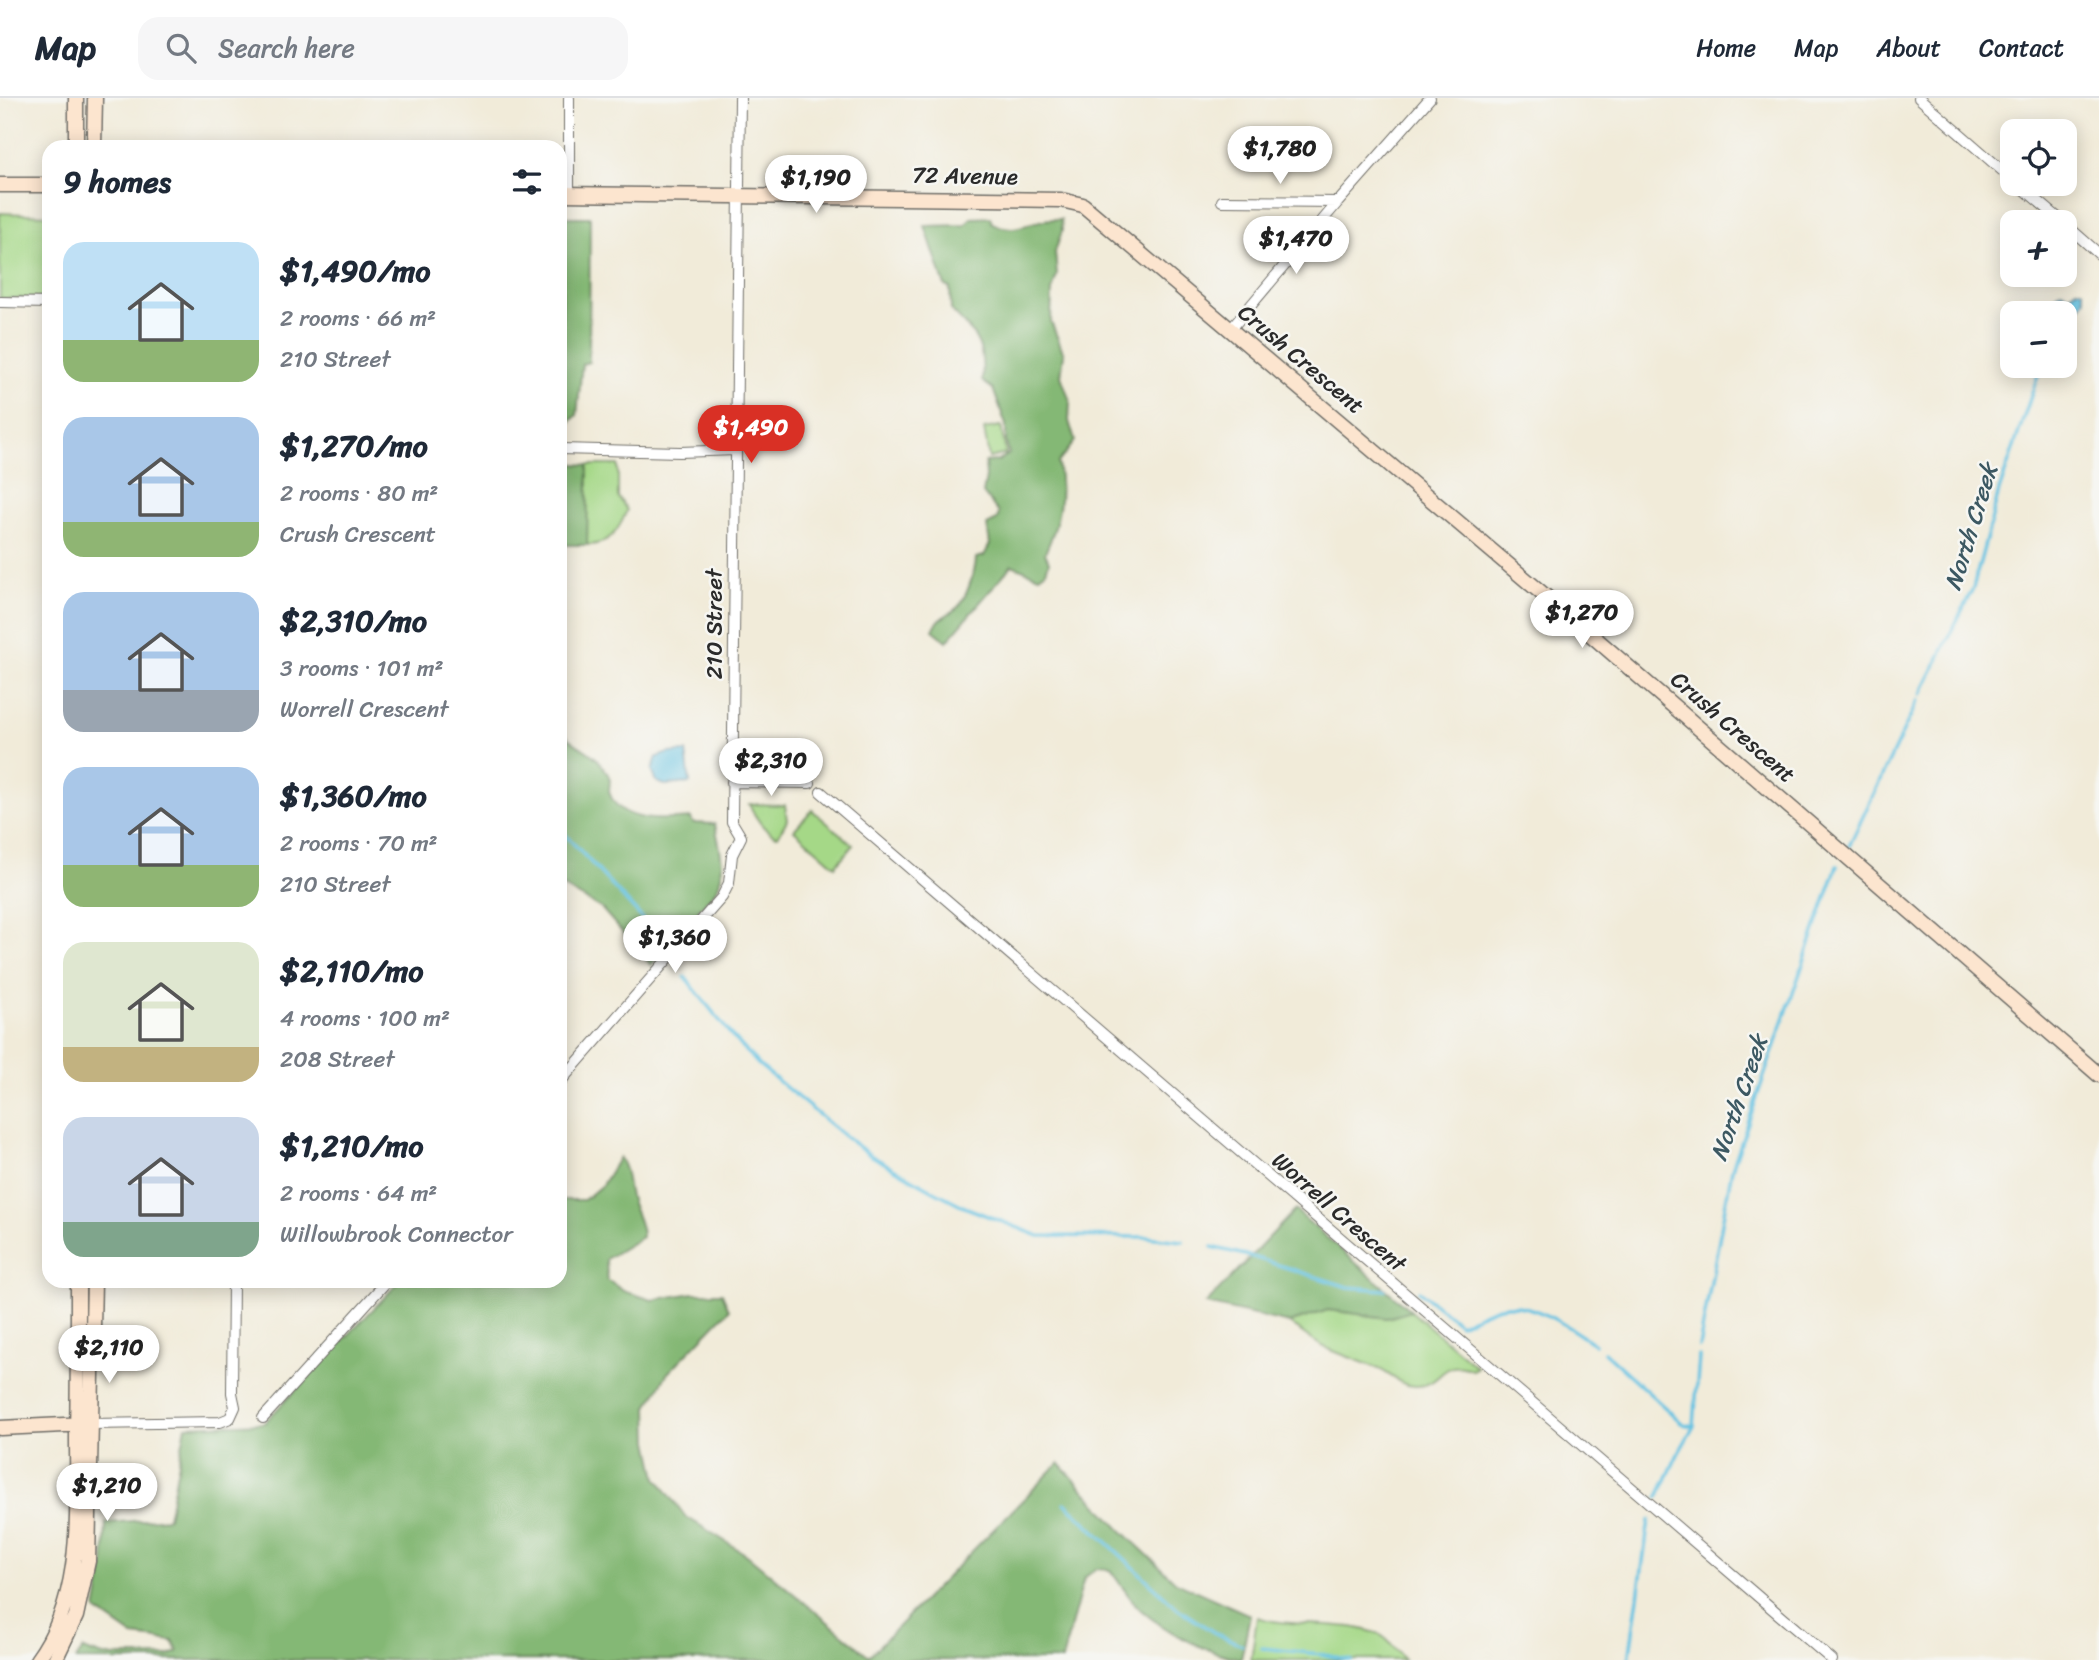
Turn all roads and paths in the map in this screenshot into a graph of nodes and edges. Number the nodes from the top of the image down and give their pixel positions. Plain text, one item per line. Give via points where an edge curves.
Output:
1 (76, 98) edge
2 (95, 98) edge
3 (102, 98) edge
4 (569, 98) edge
5 (740, 98) edge
6 (1430, 98) edge
7 (1919, 98) edge
8 (76, 140) edge
9 (94, 140) edge
10 (102, 140) edge
11 (567, 140) edge
12 (2000, 169) edge
13 (0, 185) edge
14 (42, 185) edge
15 (567, 194) edge
16 (2032, 196) edge
17 (739, 197) junction
18 (1223, 201) dead end
19 (1338, 202) junction
20 (1076, 203) joint
21 (2049, 210) edge
22 (2077, 235) edge
23 (2099, 254) edge
24 (0, 302) edge
25 (42, 303) edge
26 (1231, 330) junction
27 (567, 449) edge
28 (735, 450) junction
29 (732, 782) junction
30 (810, 783) dead end
31 (821, 792) dead end
32 (567, 1074) edge
33 (2099, 1075) edge
34 (78, 1288) edge
35 (94, 1288) edge
36 (233, 1288) edge
37 (381, 1288) edge
38 (263, 1418) dead end
39 (84, 1424) junction
40 (0, 1428) edge
41 (37, 1660) edge
42 (55, 1660) edge
43 (1832, 1660) edge

1 - 8 main road
2 - 9 main road
3 - 10 main road
4 - 11 street
5 - 17 street, 210 Street
6 - 19 street
7 - 12 street
13 - 14 main road
15 - 17 main road, 72 Avenue
16 - 21 street
17 - 20 main road, 72 Avenue
17 - 28 street, 210 Street
18 - 19 street
19 - 26 street
20 - 26 main road, Crush Crescent
22 - 23 street
24 - 25 street
26 - 33 main road, Crush Crescent
27 - 28 street
28 - 29 street, 210 Street
29 - 30 street
29 - 32 street, 210 Street via 732,822 741,837 722,897
31 - 43 street, Worrell Crescent
34 - 39 main road
35 - 39 main road
36 - 39 street via 235,1407 231,1416 220,1422
37 - 38 street
39 - 40 main road
39 - 41 main road via 74,1565 62,1612
39 - 42 main road via 89,1537 85,1579 76,1616

